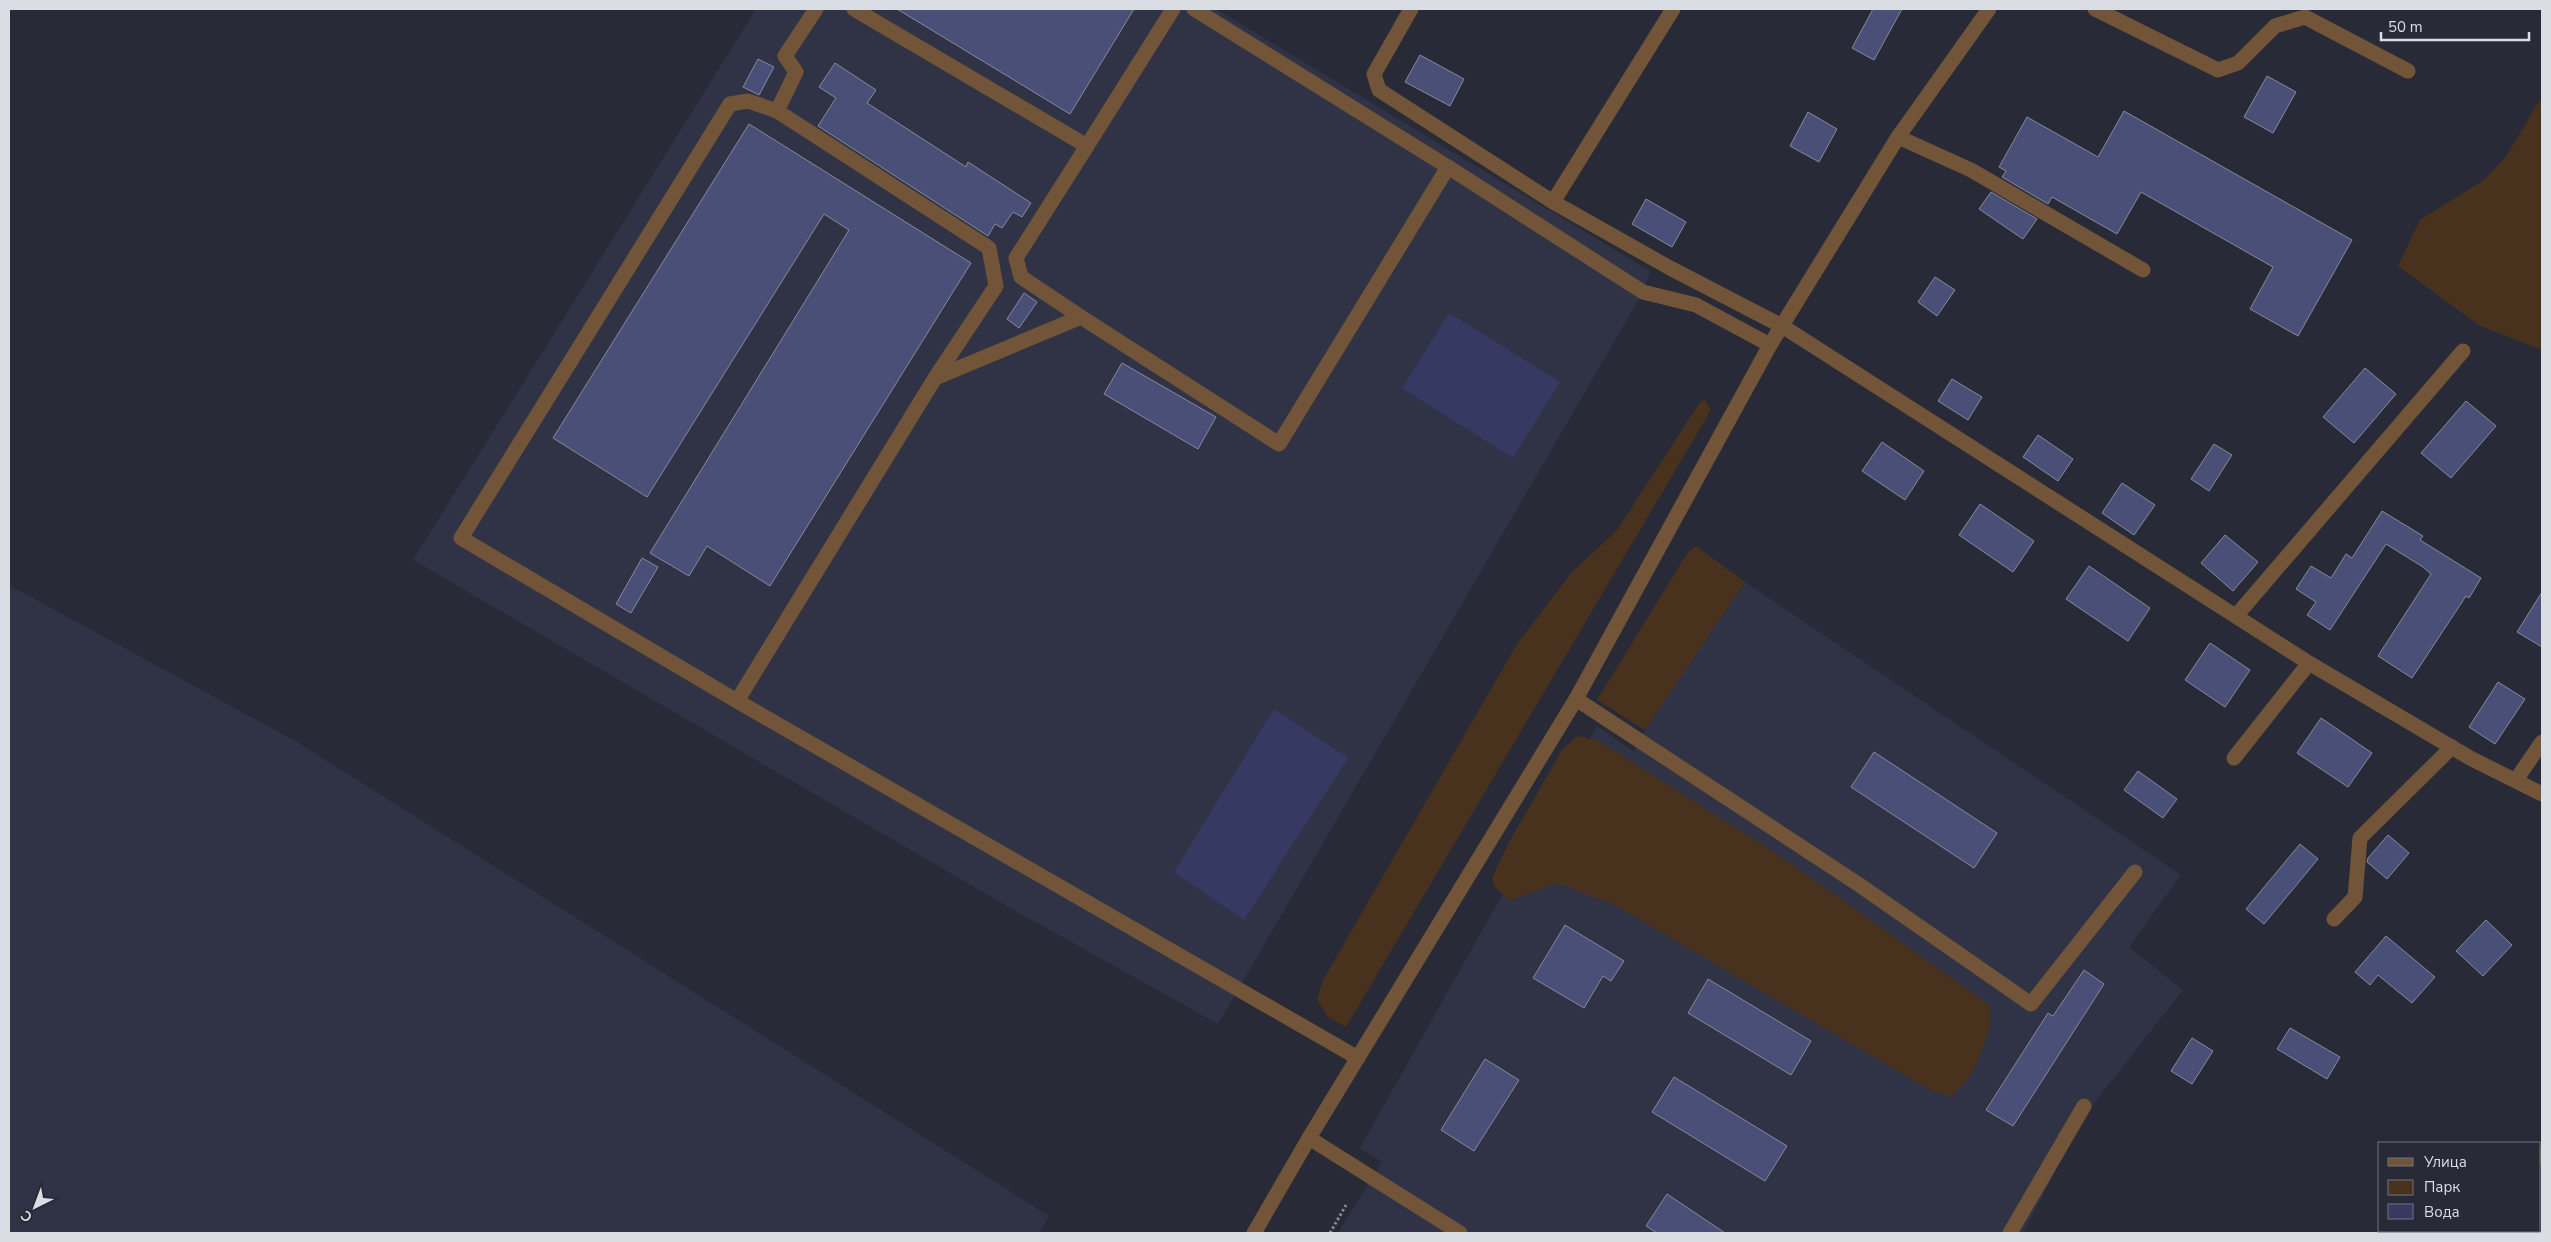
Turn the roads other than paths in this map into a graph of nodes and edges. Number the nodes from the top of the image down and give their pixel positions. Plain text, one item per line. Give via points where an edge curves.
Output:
1 (816, 9) edge
2 (854, 9) edge
3 (1173, 9) edge
4 (1194, 9) edge
5 (1411, 9) edge
6 (1673, 9) edge
7 (1989, 9) edge
8 (2094, 9) edge
9 (2408, 71) dead end
10 (777, 111) junction
11 (1898, 137) junction
12 (1087, 146) junction
13 (1448, 167) junction
14 (1552, 202) junction
15 (2143, 270) dead end
16 (1081, 317) junction
17 (1782, 326) junction
18 (1770, 345) junction
19 (2463, 351) dead end
20 (935, 378) junction
21 (2236, 616) junction
22 (2308, 663) junction
23 (1576, 699) junction
24 (737, 701) junction
25 (2542, 742) edge
26 (2452, 747) junction
27 (2234, 758) dead end
28 (2516, 780) junction
29 (2542, 794) edge
30 (2135, 872) dead end
31 (2334, 919) dead end
32 (1358, 1058) junction
33 (2084, 1106) dead end
34 (1309, 1138) junction
35 (1254, 1233) edge
36 (1460, 1233) edge
37 (2010, 1233) edge

1 - 10 street via 785,56 796,72
2 - 12 street
3 - 12 street
4 - 13 street
5 - 14 street via 1374,74 1379,90
6 - 14 street
7 - 11 street
8 - 9 street via 2218,70 2238,63 2275,26 2305,18
10 - 20 street via 989,248 996,286
10 - 24 street via 748,100 730,104 461,538
11 - 15 street via 1971,170
11 - 17 street
12 - 16 street via 1016,258 1021,277
13 - 16 street via 1278,444
13 - 18 street via 1644,292 1696,305
14 - 17 street
16 - 20 street
17 - 18 street
17 - 21 street
18 - 23 street
19 - 21 street
20 - 24 street
21 - 22 street
22 - 26 street
22 - 27 street
23 - 30 street via 1850,878 2031,1004
23 - 32 street
24 - 32 street
25 - 28 street
26 - 28 street
26 - 31 street via 2360,838 2355,897
28 - 29 street
32 - 34 street
33 - 37 street
34 - 35 street
34 - 36 street

